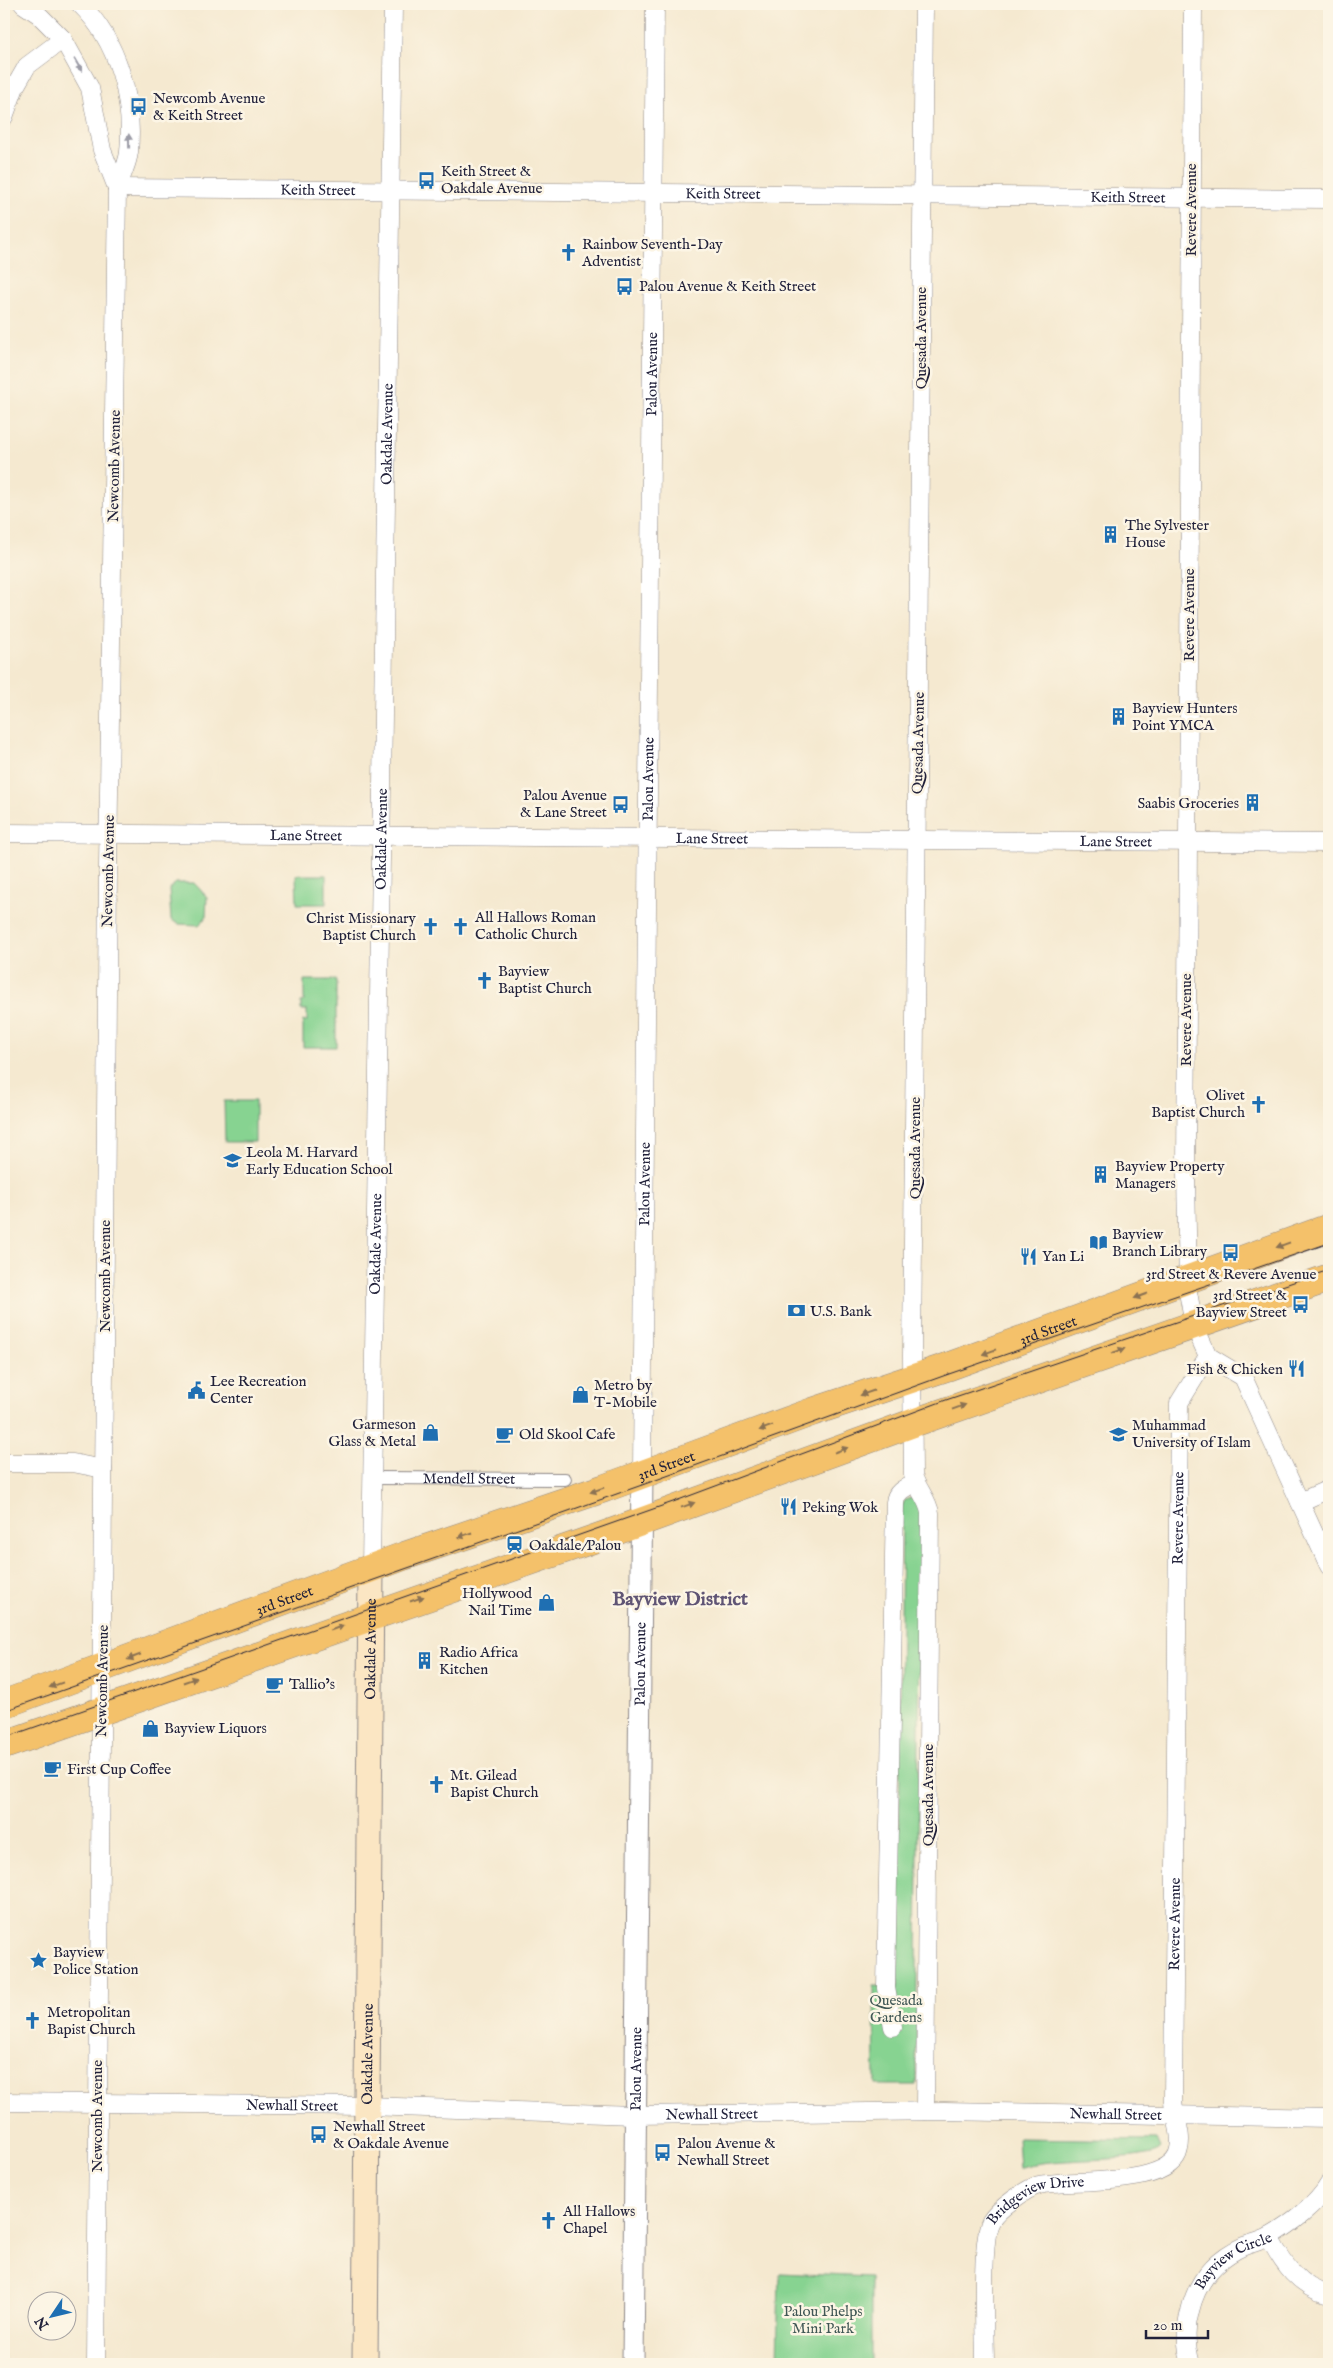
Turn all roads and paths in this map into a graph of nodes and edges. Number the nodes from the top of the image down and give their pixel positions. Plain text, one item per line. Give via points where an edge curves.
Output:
1 (23, 4) edge
2 (80, 4) edge
3 (393, 4) edge
4 (655, 4) edge
5 (924, 4) edge
6 (1193, 4) edge
7 (63, 39) junction
8 (4, 118) edge
9 (117, 188) junction
10 (391, 191) junction
11 (653, 193) junction
12 (922, 196) junction
13 (1192, 198) junction
14 (1329, 199) edge
15 (4, 833) edge
16 (108, 834) junction
17 (382, 836) junction
18 (647, 838) junction
19 (917, 840) junction
20 (1187, 842) junction
21 (1329, 842) edge
22 (1329, 1228) edge
23 (1329, 1278) edge
24 (1187, 1280) junction
25 (1194, 1325) junction
26 (1208, 1356) junction
27 (913, 1377) junction
28 (913, 1423) junction
29 (4, 1463) edge
30 (102, 1470) junction
31 (642, 1473) junction
32 (374, 1478) junction
33 (564, 1479) dead end
34 (915, 1483) junction
35 (1329, 1488) edge
36 (1300, 1502) junction
37 (642, 1521) junction
38 (1329, 1566) edge
39 (371, 1568) junction
40 (371, 1615) junction
41 (102, 1668) junction
42 (4, 1704) edge
43 (101, 1710) junction
44 (4, 1745) edge
45 (893, 2027) dead end
46 (4, 2102) edge
47 (97, 2104) junction
48 (367, 2106) junction
49 (925, 2111) junction
50 (634, 2115) junction
51 (1174, 2115) junction
52 (1329, 2118) edge
53 (1329, 2184) edge
54 (1269, 2238) junction
55 (1329, 2295) edge
56 (96, 2364) edge
57 (365, 2364) edge
58 (633, 2364) edge
59 (984, 2364) edge
60 (1191, 2364) edge

1 - 7 street, Newcomb Avenue
9 -> 2 street, Newcomb Avenue via 129,153 128,102 115,54
3 - 10 street, Oakdale Avenue
4 - 11 street, Palou Avenue
5 - 12 street, Quesada Avenue
6 - 13 street, Revere Avenue
7 - 8 street via 27,66
7 -> 9 street, Newcomb Avenue via 90,88 102,150
9 - 10 street, Keith Street
9 - 16 street, Newcomb Avenue
10 - 11 street, Keith Street
10 - 17 street, Oakdale Avenue
11 - 12 street, Keith Street
11 - 18 street, Palou Avenue
12 - 13 street, Keith Street
12 - 19 street, Quesada Avenue
13 - 14 street, Keith Street
13 - 20 street, Revere Avenue
15 - 16 street, Lane Street
16 - 17 street, Lane Street
16 - 30 street, Newcomb Avenue
17 - 18 street, Lane Street
17 - 32 street, Oakdale Avenue
18 - 19 street, Lane Street
18 - 31 street, Palou Avenue
19 - 20 street, Lane Street
19 - 27 street, Quesada Avenue
20 - 21 street, Lane Street
20 - 24 street, Revere Avenue
22 -> 24 main road, 3rd Street
23 - 25 main road
24 - 25 street, Revere Avenue
24 -> 27 main road, 3rd Street
25 - 26 street, Revere Avenue
28 -> 25 main road
26 - 36 street via 1242,1377
26 - 51 street, Revere Avenue via 1179,1403
27 - 28 street, Quesada Avenue
27 -> 31 main road, 3rd Street
28 - 34 street, Quesada Avenue
37 -> 28 main road
29 - 30 street via 73,1463
30 - 41 street, Newcomb Avenue
31 - 37 street, Palou Avenue
31 -> 39 main road, 3rd Street
32 - 33 street, Mendell Street
32 - 39 street, Oakdale Avenue
34 - 45 street via 896,1496 894,1502 886,1988
34 - 49 street, Quesada Avenue via 930,1513
35 - 36 street
36 - 38 street
40 -> 37 main road
37 - 50 street, Palou Avenue
39 - 40 main road, Oakdale Avenue
39 -> 41 main road, 3rd Street
43 -> 40 main road
40 - 48 main road, Oakdale Avenue
41 -> 42 main road, 3rd Street
41 - 43 street, Newcomb Avenue
43 - 44 main road
43 - 47 street, Newcomb Avenue
46 - 47 street, Newhall Street
47 - 48 street, Newhall Street
47 - 56 street, Newcomb Avenue
48 - 50 street, Newhall Street
48 - 57 main road, Oakdale Avenue
49 - 50 street, Newhall Street
49 - 51 street, Newhall Street
50 - 58 street, Palou Avenue
51 - 52 street, Newhall Street
51 - 59 street, Bridgeview Drive via 1180,2135 1179,2151 1166,2169 1142,2176 1038,2185 1011,2201 991,2221 985,2254
53 - 54 street, Bayview Circle via 1307,2209
54 - 55 street via 1293,2276
54 - 60 street, Bayview Circle via 1227,2255 1201,2281 1188,2318

